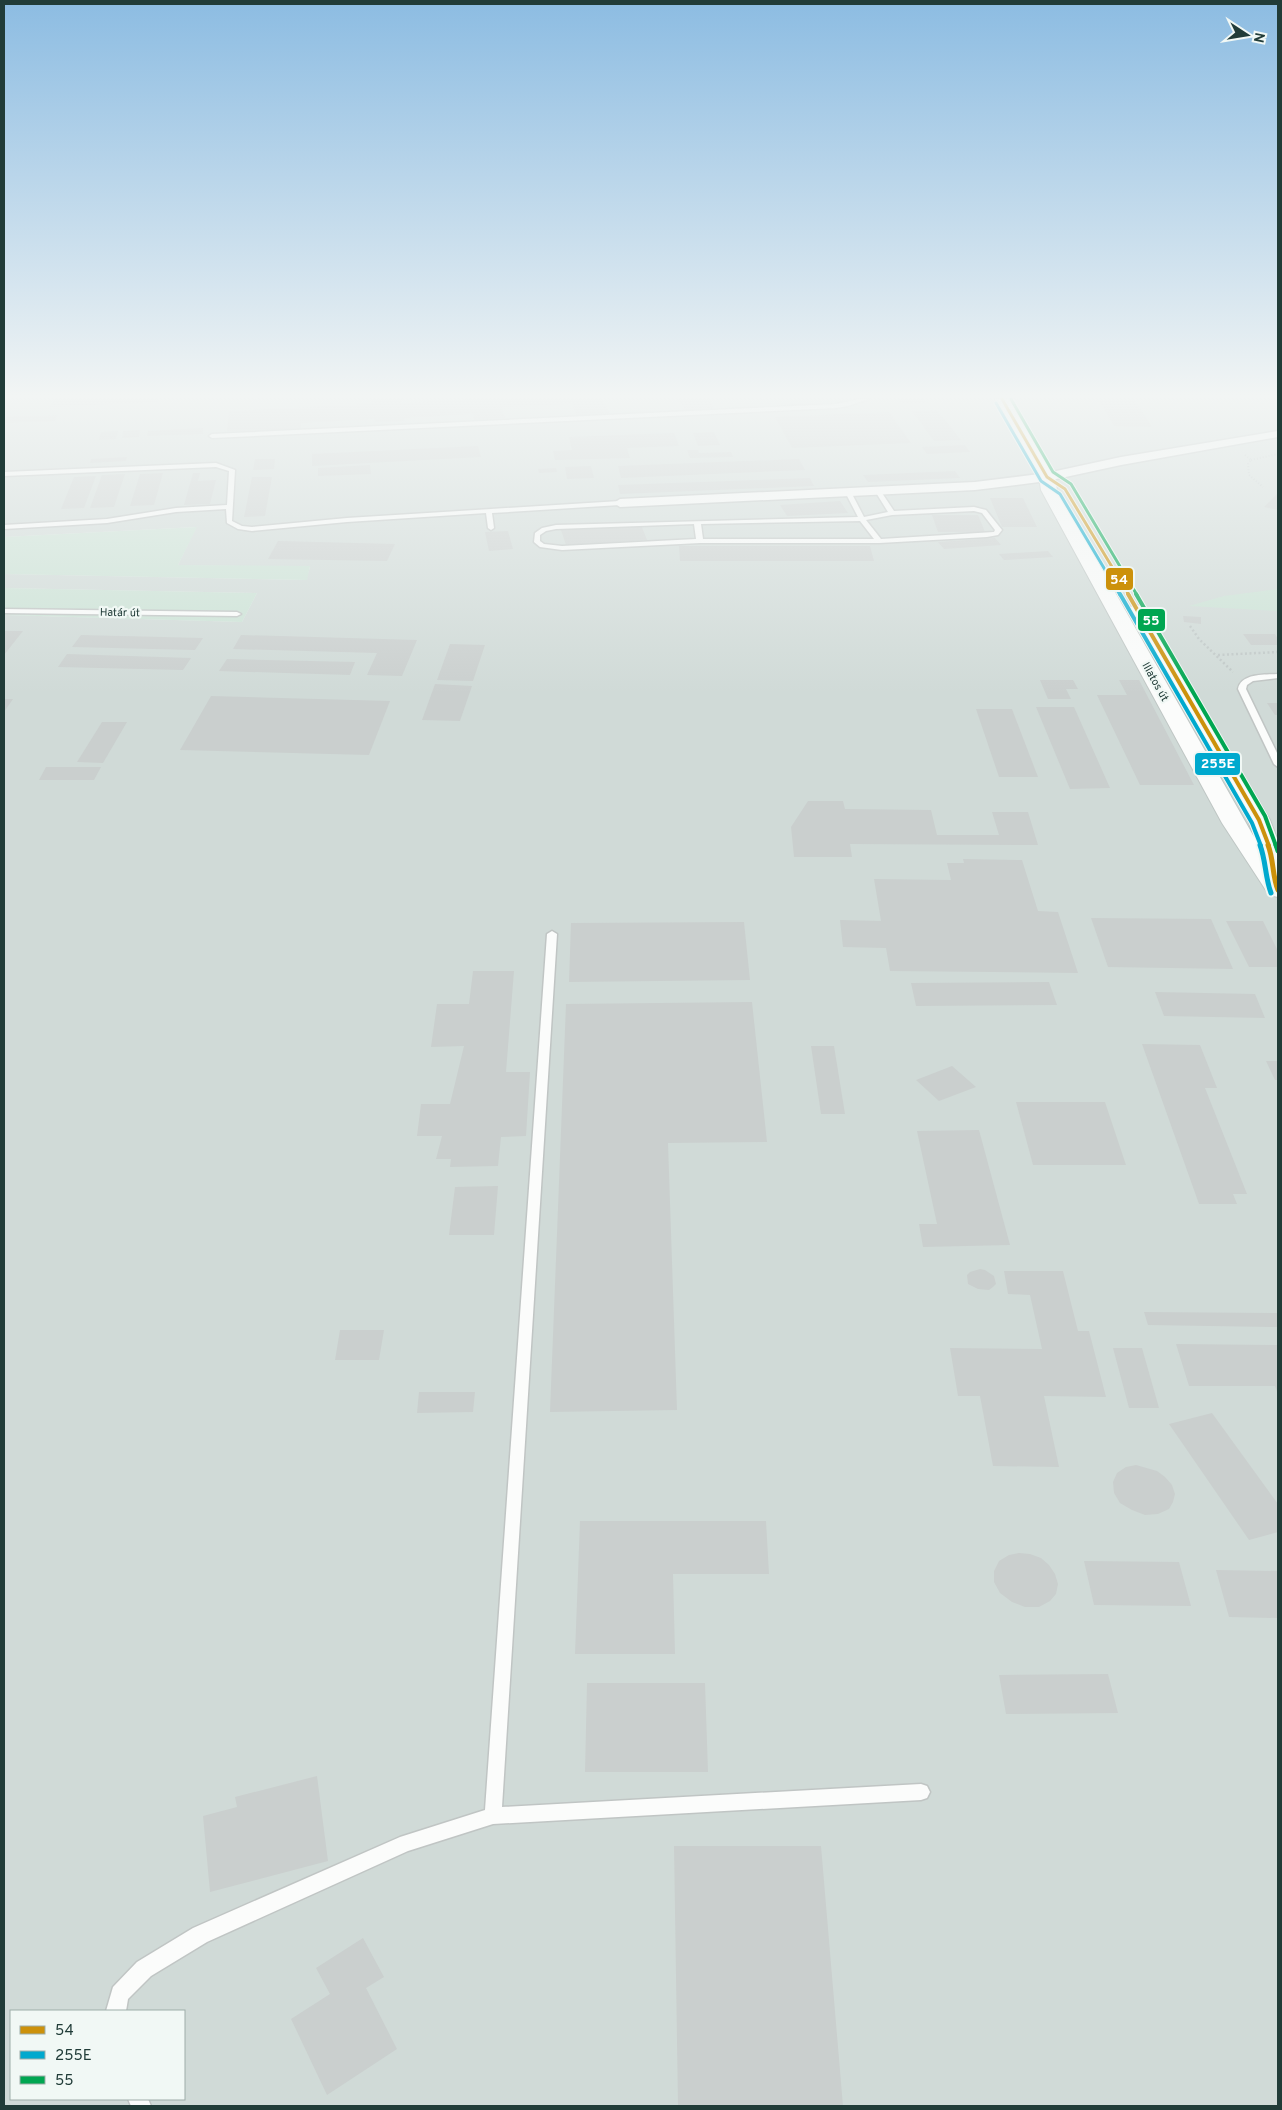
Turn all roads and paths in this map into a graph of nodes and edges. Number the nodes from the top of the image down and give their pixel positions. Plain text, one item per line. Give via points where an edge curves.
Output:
1 (231, 497) edge
2 (735, 497) edge
3 (851, 497) edge
4 (882, 497) edge
5 (1054, 497) edge
6 (1071, 497) edge
7 (620, 503) joint
8 (230, 507) junction
9 (489, 512) junction
10 (892, 513) junction
11 (862, 519) junction
12 (697, 522) junction
13 (4, 527) edge
14 (491, 528) dead end
15 (879, 541) junction
16 (700, 542) junction
17 (4, 610) edge
18 (236, 614) dead end
19 (1190, 626) dead end
20 (1278, 652) edge
21 (1217, 655) junction
22 (1278, 676) edge
23 (1243, 684) junction
24 (1278, 764) edge
25 (1277, 885) edge
26 (552, 934) dead end
27 (921, 1792) dead end
28 (493, 1816) junction
29 (116, 2010) edge

1 - 8 lane
2 - 7 street
3 - 11 lane
4 - 10 lane
5 - 25 street, Illatos út via 1233,823
6 - 25 street, Illatos út via 1259,820 1271,853
7 - 9 lane
8 - 9 lane via 229,522 240,528 252,529
8 - 13 lane via 176,510 107,521
9 - 14 lane
10 - 11 lane
10 - 15 lane via 980,510 999,530 996,534 987,535
11 - 12 lane
11 - 15 lane
12 - 16 lane
12 - 16 lane via 556,527 537,534 537,542 542,546 562,548
15 - 16 lane
17 - 18 lane, Határ út
19 - 21 path via 1198,640
20 - 21 path
21 - 23 path
22 - 23 lane via 1251,679
23 - 24 lane via 1242,689
26 - 28 lane
27 - 28 lane
28 - 29 lane via 406,1843 200,1935 144,1969 120,1994

